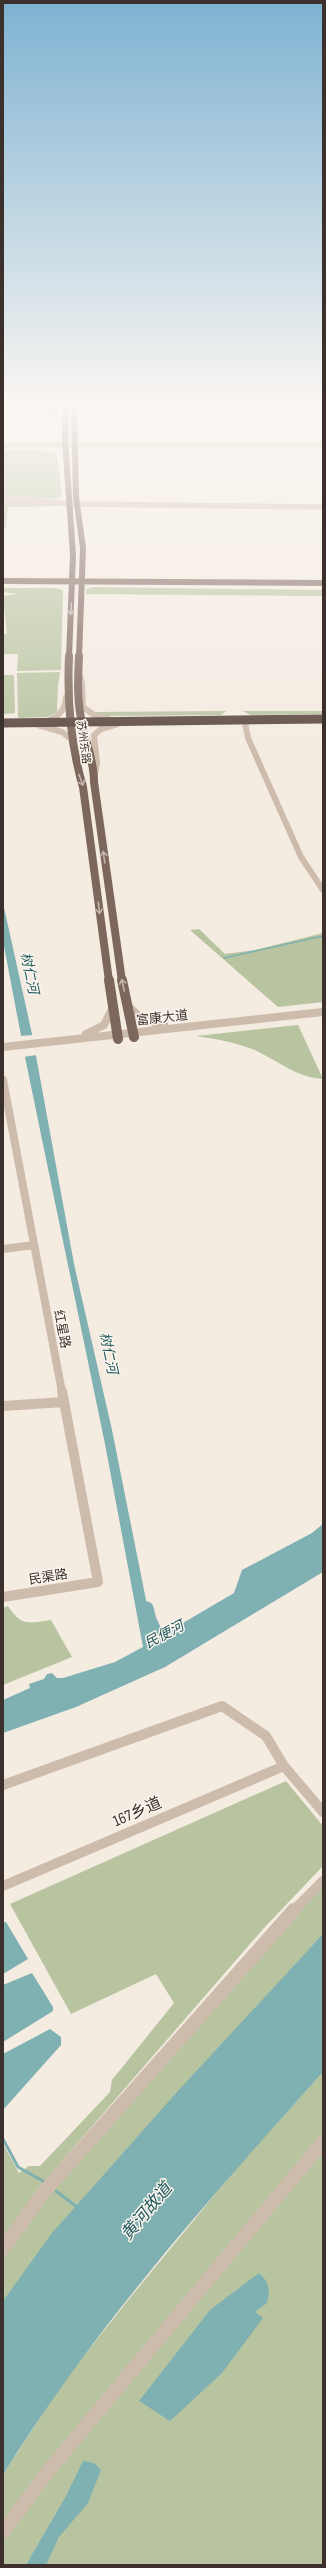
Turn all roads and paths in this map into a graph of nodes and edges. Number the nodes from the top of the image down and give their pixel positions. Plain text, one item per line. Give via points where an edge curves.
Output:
1 (70, 521) edge
2 (79, 521) edge
3 (3, 581) edge
4 (72, 583) junction
5 (82, 583) junction
6 (323, 583) edge
7 (3, 585) edge
8 (323, 587) edge
9 (69, 670) junction
10 (78, 670) junction
11 (69, 708) junction
12 (80, 708) junction
13 (323, 719) edge
14 (323, 722) edge
15 (83, 723) junction
16 (118, 723) junction
17 (245, 723) junction
18 (3, 724) edge
19 (38, 724) junction
20 (70, 724) junction
21 (72, 740) junction
22 (94, 782) junction
23 (323, 890) edge
24 (127, 1003) junction
25 (114, 1004) junction
26 (323, 1012) edge
27 (323, 1017) edge
28 (186, 1028) junction
29 (134, 1034) junction
30 (118, 1036) junction
31 (65, 1040) junction
32 (3, 1047) edge
33 (3, 1052) edge
34 (3, 1080) edge
35 (34, 1245) junction
36 (3, 1249) edge
37 (64, 1402) junction
38 (3, 1406) edge
39 (98, 1582) joint
40 (3, 1597) edge
41 (284, 1766) junction
42 (3, 1785) edge
43 (323, 1812) edge
44 (323, 1880) edge
45 (3, 1886) edge
46 (323, 2142) edge
47 (3, 2250) edge
48 (3, 2532) edge

1 - 4 main road, 苏州东路 via 73,555
2 - 5 main road, 苏州东路 via 83,548
3 - 4 main road
4 - 5 main road
4 - 7 main road
4 -> 9 main road, 苏州东路
5 - 6 main road
5 - 8 main road
5 - 10 main road, 苏州东路
9 - 11 main road, 苏州东路
9 - 19 street via 66,709
10 - 12 main road, 苏州东路
10 - 16 street via 85,710
11 - 12 street
11 - 20 main road, 苏州东路
12 - 15 main road, 苏州东路
13 - 16 highway
14 - 17 highway
15 - 16 highway
15 - 20 highway
15 - 22 main road, 苏州东路 via 94,766
16 - 17 highway
16 - 22 street via 101,729 92,740 97,762
17 - 23 street via 248,738 301,857
18 - 19 highway
19 - 20 highway
19 - 21 street via 62,732
20 - 21 main road, 苏州东路
21 -> 25 main road, 苏州东路 via 77,770 84,787 102,937
24 -> 22 main road, 苏州东路 via 117,958
24 - 28 street via 133,1015 143,1020 157,1025
24 - 29 main road, 苏州东路
25 - 30 main road, 苏州东路
25 - 31 street via 111,1017 105,1026
26 - 28 street, 富康大道
27 - 28 street, 富康大道
28 - 29 street, 富康大道
29 - 30 street, 富康大道
30 - 31 street, 富康大道
30 - 33 street, 富康大道
31 - 32 street, 富康大道
34 - 35 street, 红星路
35 - 36 street
35 - 37 street, 红星路
37 - 38 street
37 - 39 street, 红星路
39 - 40 street, 民渠路
41 - 42 street via 266,1736 222,1706
41 - 43 street
41 - 45 street, 167乡道
44 - 47 street via 280,1924 43,2193
46 - 48 street via 49,2470

